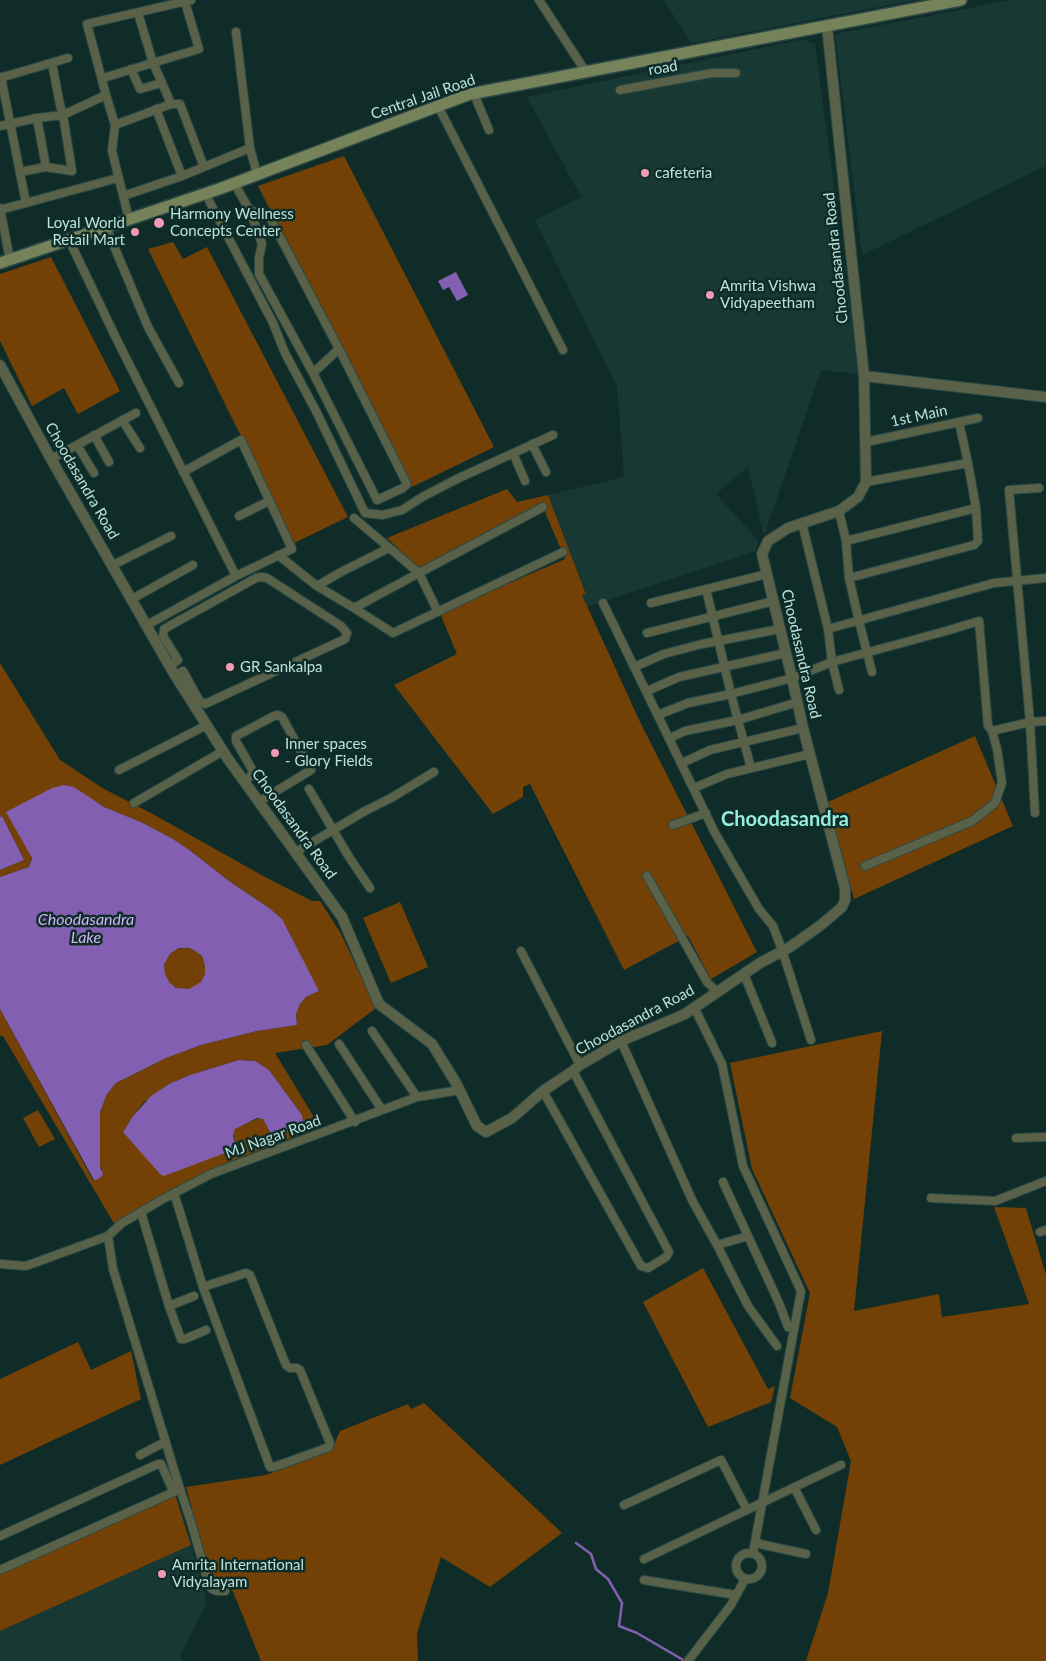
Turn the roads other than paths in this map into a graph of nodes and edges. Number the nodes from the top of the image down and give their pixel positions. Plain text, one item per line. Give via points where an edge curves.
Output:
1 (539, 0) edge
2 (961, 0) edge
3 (188, 1) edge
4 (138, 13) junction
5 (827, 26) junction
6 (236, 32) dead end
7 (68, 58) dead end
8 (52, 63) junction
9 (153, 63) junction
10 (131, 69) junction
11 (586, 72) junction
12 (736, 73) dead end
13 (1, 77) edge
14 (103, 78) junction
15 (162, 82) junction
16 (620, 90) dead end
17 (474, 94) junction
18 (106, 95) junction
19 (171, 104) junction
20 (438, 106) junction
21 (156, 109) junction
22 (63, 115) junction
23 (37, 118) junction
24 (10, 124) junction
25 (116, 125) junction
26 (0, 126) edge
27 (489, 130) dead end
28 (250, 148) junction
29 (46, 167) junction
30 (204, 167) junction
31 (20, 172) junction
32 (257, 174) junction
33 (182, 176) junction
34 (118, 178) junction
35 (234, 183) junction
36 (205, 193) junction
37 (123, 196) junction
38 (26, 203) junction
39 (0, 209) edge
40 (250, 211) junction
41 (129, 219) junction
42 (106, 227) junction
43 (69, 240) junction
44 (5, 262) edge
45 (339, 349) junction
46 (563, 350) dead end
47 (0, 365) edge
48 (313, 373) junction
49 (864, 376) junction
50 (179, 383) dead end
51 (1046, 397) edge
52 (136, 413) dead end
53 (978, 418) dead end
54 (122, 420) junction
55 (959, 422) junction
56 (94, 435) junction
57 (553, 435) dead end
58 (866, 442) junction
59 (77, 444) junction
60 (532, 444) junction
61 (140, 448) dead end
62 (513, 453) junction
63 (51, 459) junction
64 (109, 462) dead end
65 (968, 463) junction
66 (183, 472) junction
67 (546, 472) dead end
68 (94, 473) dead end
69 (525, 481) dead end
70 (866, 482) junction
71 (1039, 488) dead end
72 (270, 501) junction
73 (543, 507) dead end
74 (976, 508) junction
75 (839, 510) junction
76 (239, 516) dead end
77 (354, 518) dead end
78 (802, 523) junction
79 (171, 536) dead end
80 (846, 541) junction
81 (389, 548) junction
82 (563, 552) dead end
83 (278, 555) junction
84 (113, 565) junction
85 (193, 566) dead end
86 (419, 573) junction
87 (767, 574) junction
88 (236, 576) junction
89 (850, 578) junction
90 (1046, 578) edge
91 (1017, 580) junction
92 (317, 586) junction
93 (706, 589) junction
94 (132, 598) junction
95 (774, 601) junction
96 (603, 603) dead end
97 (651, 603) dead end
98 (354, 608) junction
99 (438, 612) junction
100 (712, 616) junction
101 (858, 621) junction
102 (147, 624) junction
103 (780, 629) junction
104 (828, 629) junction
105 (647, 633) dead end
106 (718, 641) junction
107 (866, 651) junction
108 (786, 653) junction
109 (832, 662) junction
110 (724, 666) junction
111 (634, 667) junction
112 (176, 668) junction
113 (872, 672) dead end
114 (792, 678) junction
115 (839, 690) dead end
116 (646, 691) junction
117 (731, 694) junction
118 (798, 702) junction
119 (658, 715) junction
120 (738, 720) junction
121 (1046, 721) edge
122 (1030, 722) junction
123 (206, 725) junction
124 (802, 728) junction
125 (992, 731) junction
126 (670, 738) junction
127 (744, 742) junction
128 (223, 751) junction
129 (810, 754) junction
130 (682, 763) junction
131 (751, 768) junction
132 (119, 770) dead end
133 (434, 772) dead end
134 (245, 781) junction
135 (694, 788) junction
136 (309, 789) dead end
137 (263, 799) junction
138 (134, 803) dead end
139 (706, 813) junction
140 (1035, 813) dead end
141 (673, 825) dead end
142 (333, 830) junction
143 (296, 852) junction
144 (865, 866) dead end
145 (647, 876) dead end
146 (370, 888) dead end
147 (782, 950) junction
148 (521, 951) dead end
149 (744, 974) junction
150 (717, 992) junction
151 (694, 1007) junction
152 (372, 1031) dead end
153 (811, 1040) dead end
154 (621, 1041) junction
155 (772, 1043) dead end
156 (339, 1044) dead end
157 (306, 1045) dead end
158 (577, 1068) junction
159 (460, 1090) junction
160 (543, 1091) junction
161 (417, 1098) junction
162 (382, 1110) junction
163 (354, 1122) junction
164 (1046, 1137) edge
165 (1016, 1138) dead end
166 (1046, 1180) edge
167 (723, 1182) dead end
168 (174, 1193) junction
169 (931, 1198) dead end
170 (141, 1212) junction
171 (108, 1236) junction
172 (748, 1236) junction
173 (717, 1245) junction
174 (0, 1264) edge
175 (203, 1287) junction
176 (194, 1296) dead end
177 (169, 1306) junction
178 (788, 1327) dead end
179 (206, 1330) dead end
180 (777, 1346) dead end
181 (166, 1442) junction
182 (140, 1455) dead end
183 (841, 1465) dead end
184 (794, 1488) junction
185 (176, 1489) junction
186 (762, 1503) junction
187 (624, 1506) dead end
188 (747, 1510) junction
189 (816, 1530) dead end
190 (0, 1536) edge
191 (755, 1543) junction
192 (753, 1553) junction
193 (806, 1554) dead end
194 (644, 1559) dead end
195 (0, 1570) edge
196 (745, 1578) junction
197 (644, 1580) dead end
198 (225, 1591) dead end
199 (736, 1595) junction
200 (688, 1661) edge

1 - 11 street
2 - 5 main road, Central Jail Road
3 - 4 street
3 - 9 street via 199,48
4 - 9 street
4 - 14 street via 87,24
5 - 11 main road, Central Jail Road
5 - 49 street, Choodasandra Road
6 - 28 street
7 - 8 street
8 - 13 street
8 - 22 street
9 - 10 street
9 - 15 street
10 - 14 street
10 - 15 street via 140,89
11 - 17 main road, Central Jail Road
12 - 16 street, road via 712,73
13 - 24 street
14 - 18 street
15 - 19 street
17 - 20 main road, Central Jail Road
17 - 27 street
18 - 22 street
18 - 25 street
19 - 21 street
19 - 30 street via 180,104
20 - 32 main road, Central Jail Road
20 - 46 street
21 - 25 street
21 - 33 street
22 - 23 street
22 - 29 street via 72,170
23 - 24 street
23 - 29 street
24 - 26 street
24 - 31 street
25 - 34 street via 112,151
28 - 30 street
28 - 32 street
29 - 31 street
30 - 33 street
31 - 38 street
32 - 35 main road, Central Jail Road
33 - 37 street
34 - 37 street
34 - 38 street
35 - 36 main road, Central Jail Road
35 - 40 street
36 - 41 main road, Central Jail Road
36 - 62 street via 273,323 364,513 383,515 402,510 433,491
37 - 41 street
38 - 39 street
39 - 44 street
40 - 45 street via 268,216
40 - 48 street via 262,244 259,274
41 - 42 main road, Central Jail Road
42 - 43 main road, Central Jail Road
42 - 50 street via 148,328
43 - 44 main road, Central Jail Road
43 - 66 street
45 - 48 street
45 - 48 street via 406,484 404,488 377,500
47 - 63 street, Choodasandra Road
49 - 51 street
49 - 58 street, Choodasandra Road
52 - 54 street
53 - 55 street, 1st Main
54 - 56 street
54 - 61 street
55 - 58 street, 1st Main
55 - 65 street
56 - 59 street
56 - 64 street
57 - 60 street
58 - 70 street, Choodasandra Road
59 - 63 street
59 - 68 street
60 - 62 street
60 - 67 street
62 - 69 street
63 - 84 street, Choodasandra Road
65 - 70 street
65 - 74 street
66 - 72 street via 241,440
66 - 88 street
70 - 75 street, Choodasandra Road via 858,496
71 - 91 street via 1009,490
72 - 76 street
72 - 83 street via 292,549
73 - 86 street
74 - 80 street
74 - 89 street via 978,541 974,545
75 - 78 street, Choodasandra Road
75 - 80 street
77 - 81 street
78 - 87 street, Choodasandra Road via 768,541 762,554
78 - 104 street
79 - 84 street
80 - 89 street
81 - 86 street
81 - 92 street
82 - 99 street
83 - 88 street
83 - 92 street
84 - 94 street, Choodasandra Road
85 - 94 street
86 - 98 street
86 - 99 street
87 - 93 street
87 - 95 street, Choodasandra Road
88 - 102 street
89 - 101 street
90 - 91 street
91 - 101 street via 994,583
91 - 122 street
92 - 98 street
93 - 97 street
93 - 100 street
94 - 102 street, Choodasandra Road
95 - 100 street
95 - 103 street, Choodasandra Road
96 - 111 street
98 - 99 street via 393,633
100 - 105 street
100 - 106 street
101 - 104 street
101 - 107 street
102 - 112 street, Choodasandra Road
103 - 106 street
103 - 108 street, Choodasandra Road
104 - 109 street
106 - 110 street
106 - 111 street via 664,654
107 - 109 street
107 - 113 street
107 - 125 street via 979,621 988,726
108 - 110 street
108 - 114 street, Choodasandra Road
109 - 114 street
109 - 115 street
110 - 116 street
110 - 117 street
111 - 116 street
112 - 112 street via 162,636 164,628 256,578 267,578 342,626 347,633 345,639 205,704
112 - 123 street, Choodasandra Road
114 - 117 street
114 - 118 street, Choodasandra Road
116 - 119 street
117 - 119 street via 688,703
117 - 120 street
118 - 120 street
118 - 124 street, Choodasandra Road
119 - 126 street
120 - 126 street via 693,729
120 - 127 street
121 - 122 street
122 - 125 street
122 - 140 street
123 - 128 street, Choodasandra Road
123 - 132 street
124 - 127 street
124 - 129 street, Choodasandra Road
125 - 144 street via 1002,783 995,803 972,821
126 - 130 street
127 - 130 street via 710,750
127 - 131 street
128 - 134 street, Choodasandra Road
128 - 138 street
129 - 131 street
129 - 147 street, Choodasandra Road via 845,888 845,900 842,907 821,925
130 - 135 street
131 - 135 street
133 - 142 street
134 - 137 street, Choodasandra Road
134 - 137 street via 254,773 236,736 274,716 282,717 311,770
135 - 139 street
136 - 142 street
137 - 143 street, Choodasandra Road
139 - 141 street
139 - 147 street via 744,885 773,926
142 - 143 street
142 - 146 street
143 - 159 street, Choodasandra Road via 342,917 379,1004 432,1044
145 - 150 street via 707,982
147 - 149 street, Choodasandra Road
147 - 153 street
148 - 158 street
149 - 150 street, Choodasandra Road
149 - 155 street
150 - 151 street, Choodasandra Road
151 - 154 street, Choodasandra Road via 685,1014
151 - 186 street via 722,1064 743,1166 801,1292
152 - 161 street
154 - 158 street, Choodasandra Road
154 - 173 street via 692,1200
156 - 162 street
157 - 163 street
158 - 160 street, Choodasandra Road
158 - 160 street via 669,1252 666,1257 648,1268 641,1266
159 - 160 street, Choodasandra Road via 477,1126 486,1132 512,1118
159 - 161 street, MJ Nagar Road
161 - 162 street, MJ Nagar Road
162 - 163 street, MJ Nagar Road
163 - 168 street, MJ Nagar Road via 210,1174
164 - 165 street
166 - 169 street via 995,1201
167 - 172 street
168 - 170 street, MJ Nagar Road
168 - 175 street
170 - 171 street, MJ Nagar Road
170 - 177 street
171 - 174 street, MJ Nagar Road via 26,1266
171 - 181 street via 113,1269
172 - 173 street
172 - 178 street
173 - 180 street via 748,1306
175 - 175 street via 270,1467 329,1447 300,1370 286,1365 250,1275
176 - 177 street
177 - 179 street via 181,1339
181 - 182 street
181 - 185 street
183 - 184 street
184 - 186 street
184 - 189 street
185 - 190 street via 158,1464
185 - 195 street
185 - 198 street via 192,1522 209,1585 217,1591
186 - 188 street
186 - 191 street
187 - 188 street via 721,1460
188 - 194 street
191 - 192 street
191 - 193 street
192 - 196 street via 760,1558 762,1569 754,1578
192 - 196 street via 745,1552 735,1563 738,1573
196 - 199 street
197 - 199 street
199 - 200 street

